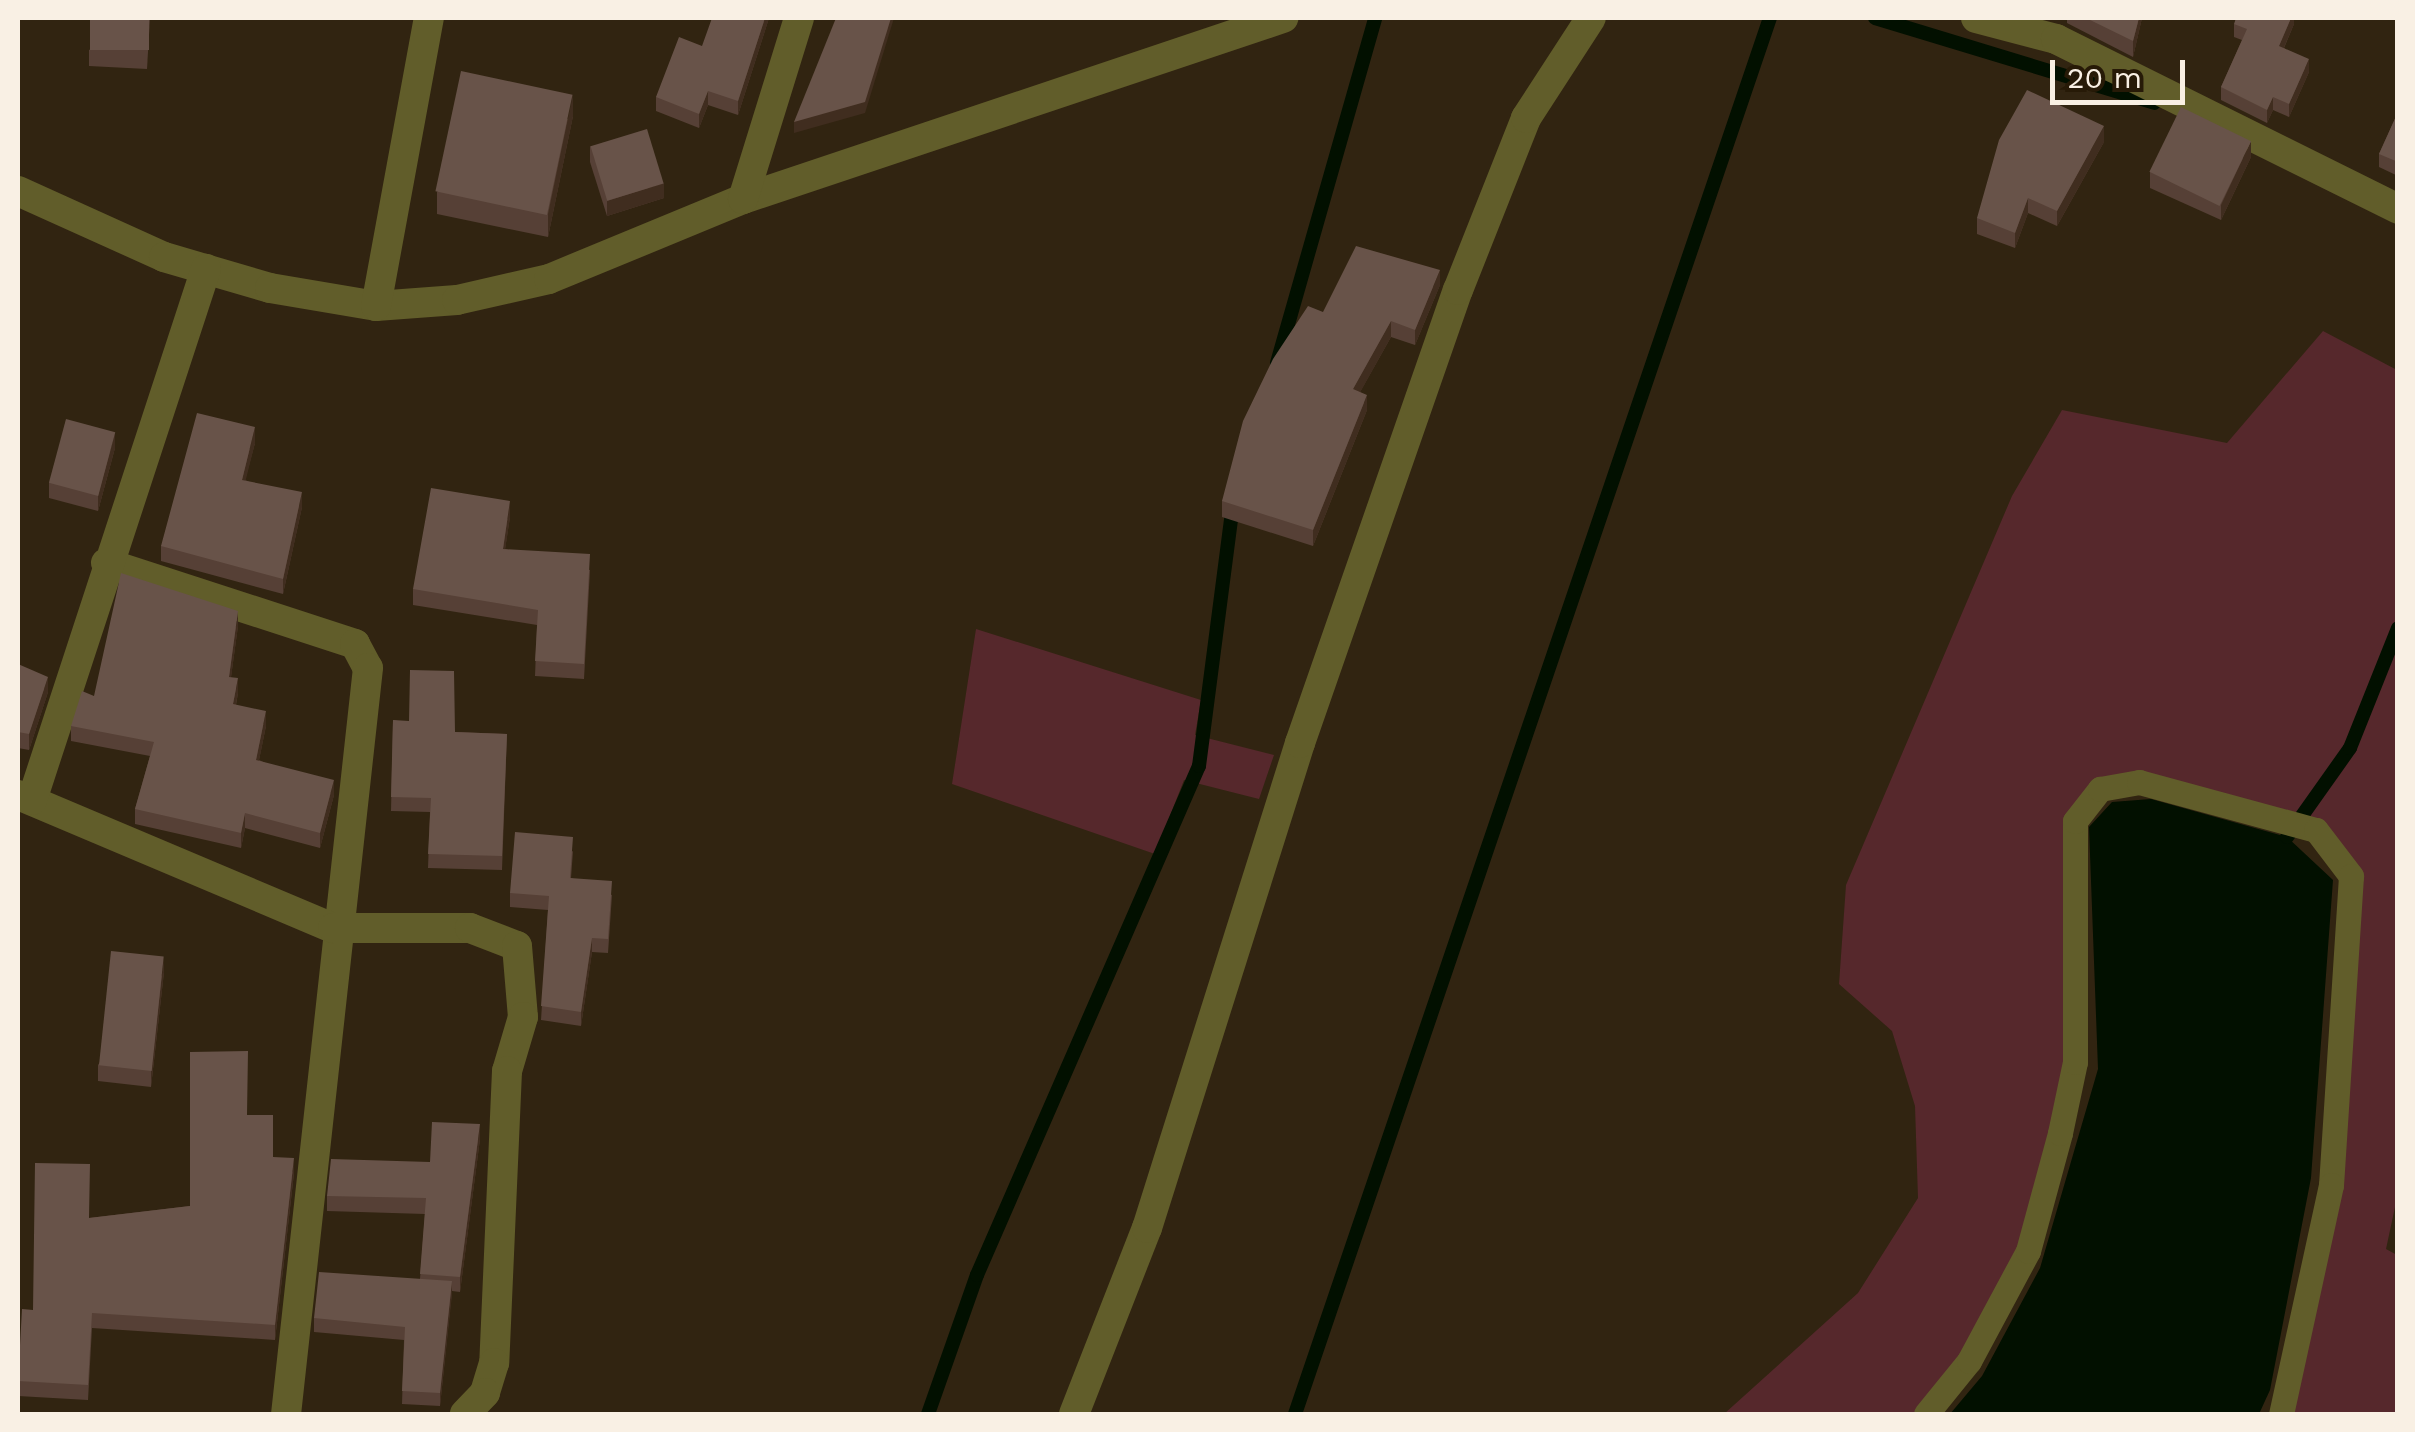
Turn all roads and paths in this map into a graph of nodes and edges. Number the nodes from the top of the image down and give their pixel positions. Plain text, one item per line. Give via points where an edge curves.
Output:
1 (429, 18) edge
2 (799, 18) edge
3 (1282, 18) edge
4 (1591, 18) edge
5 (1976, 18) edge
6 (2055, 28) edge
7 (18, 192) edge
8 (743, 200) junction
9 (2398, 209) edge
10 (206, 269) junction
11 (376, 306) junction
12 (106, 563) junction
13 (25, 798) edge
14 (333, 928) junction
15 (286, 1414) edge
16 (464, 1414) edge
17 (1074, 1414) edge
18 (1926, 1414) edge
19 (2281, 1414) edge

1 - 11 street
2 - 8 street
3 - 8 street
4 - 17 street via 1526,118 1458,290 1300,743 1147,1228
5 - 6 street
6 - 9 street
7 - 10 street
8 - 11 street via 549,279
10 - 11 street
10 - 12 street via 148,463
12 - 13 street
12 - 14 street via 362,649 365,696
13 - 14 street
14 - 15 street
14 - 16 street via 470,928 518,946 494,1363 485,1393
18 - 19 lane via 1969,1360 2028,1251 2060,1133 2075,1062 2072,842 2085,801 2139,782 2316,830 2352,876 2347,1022 2319,1270

